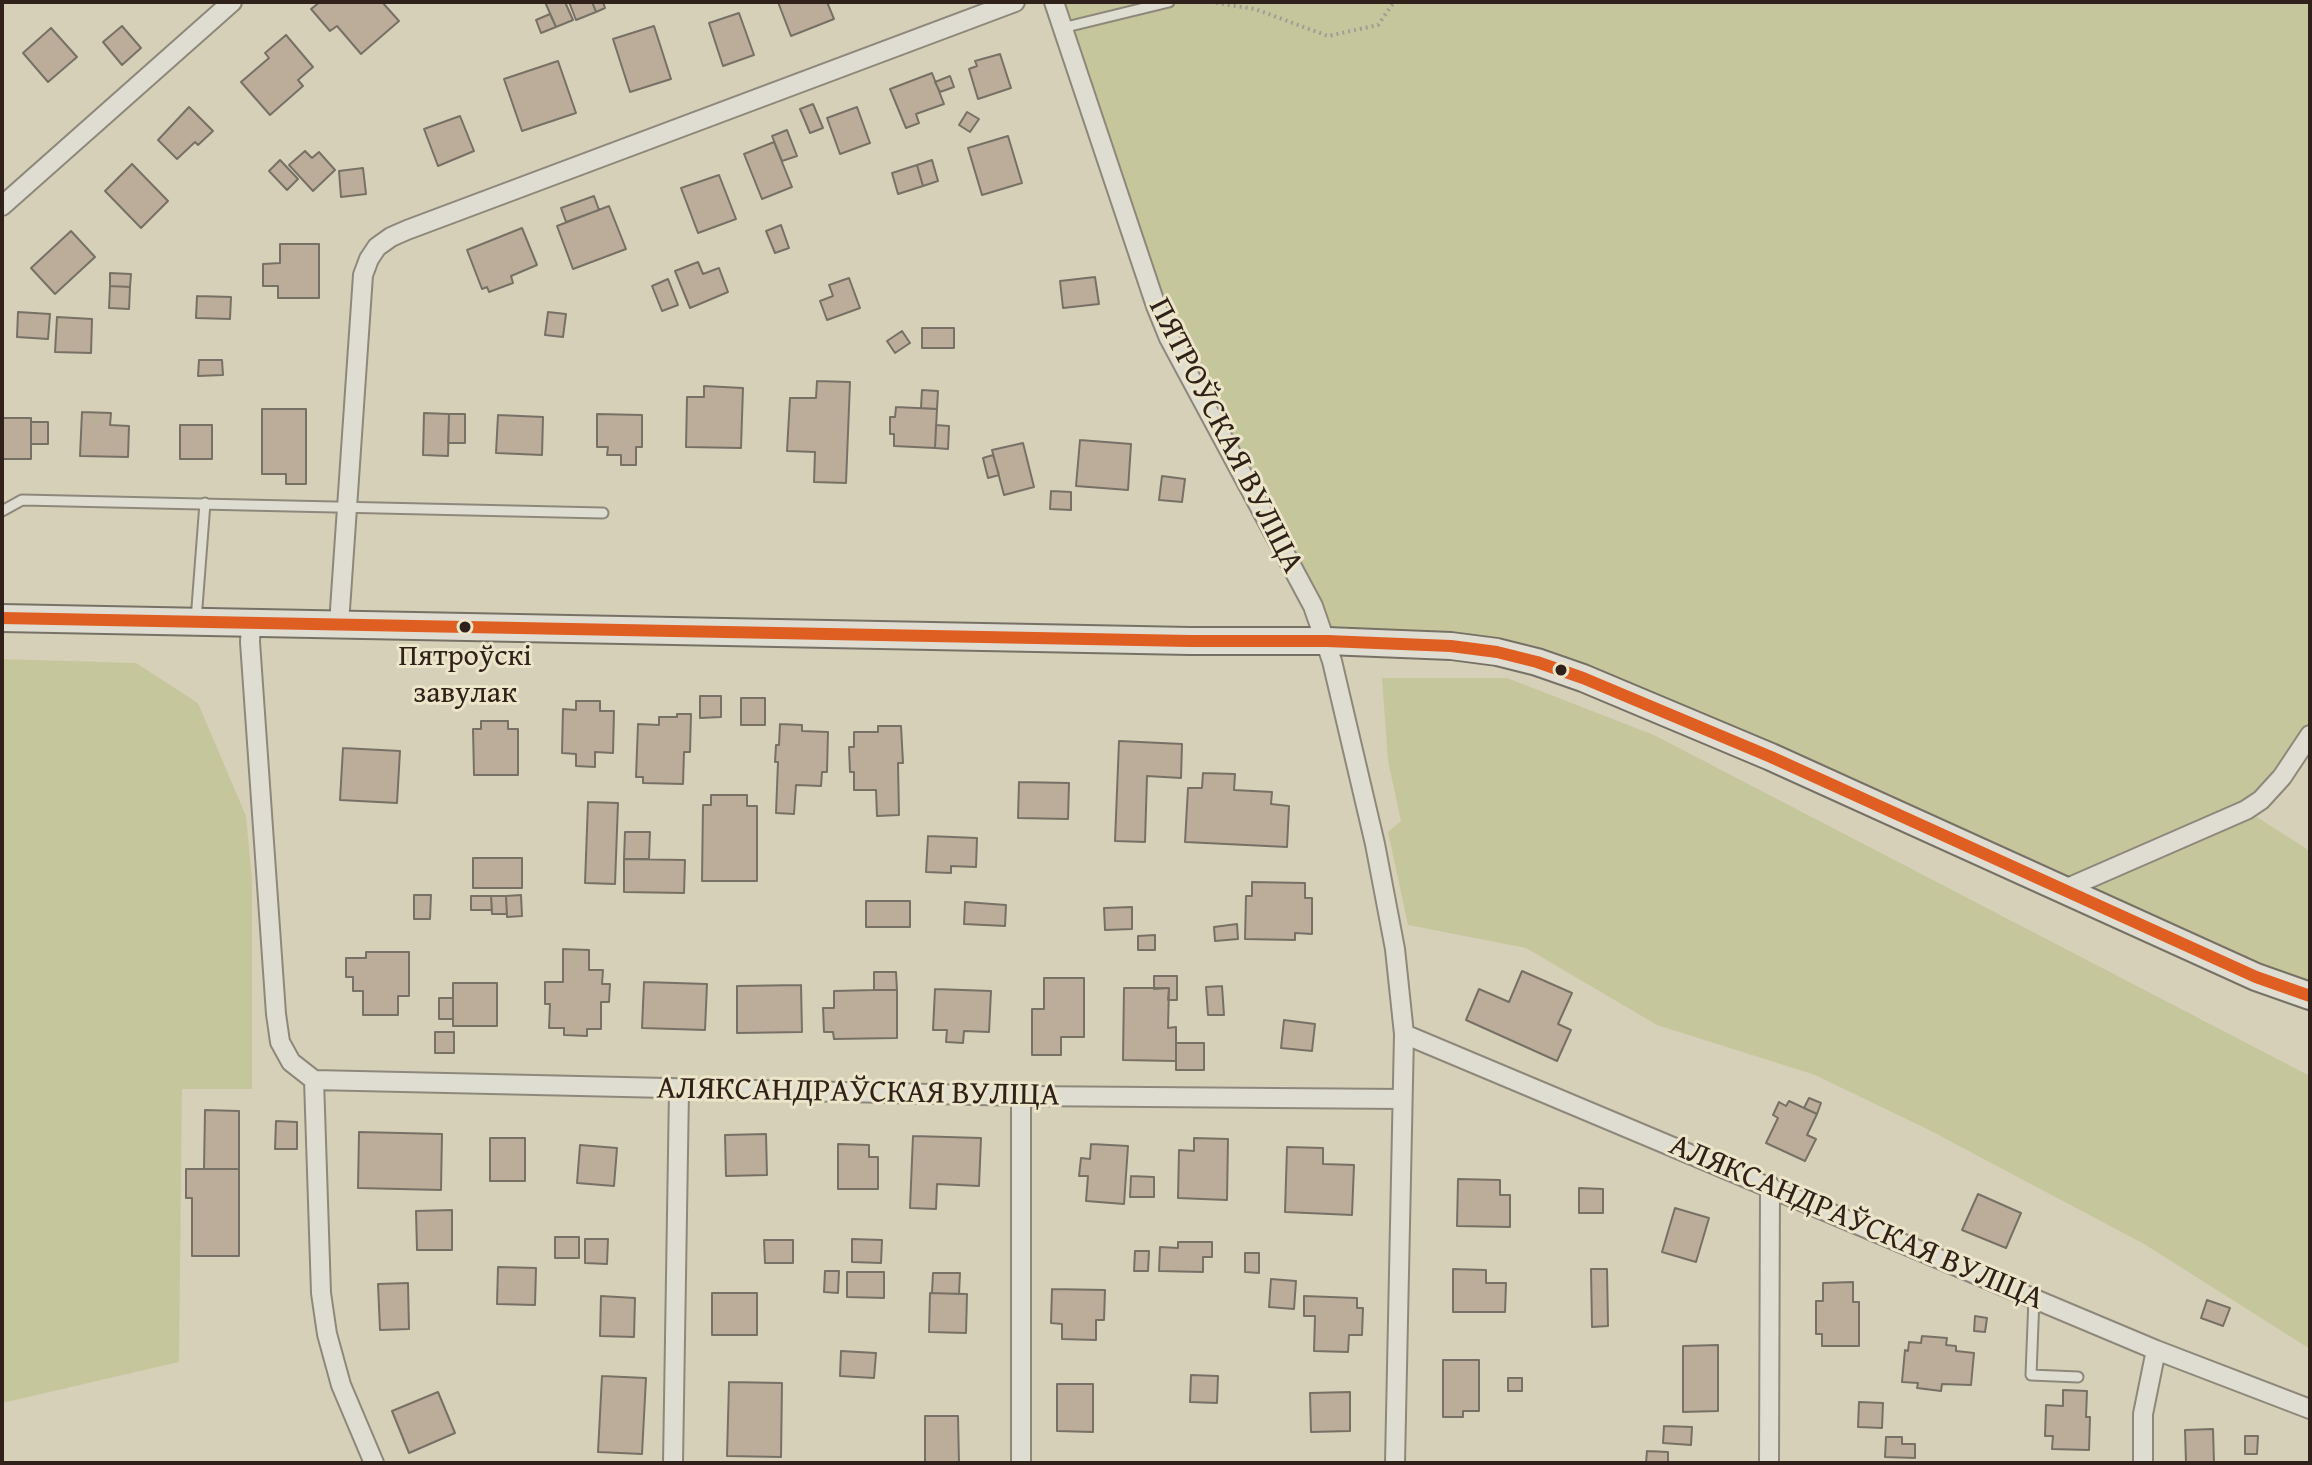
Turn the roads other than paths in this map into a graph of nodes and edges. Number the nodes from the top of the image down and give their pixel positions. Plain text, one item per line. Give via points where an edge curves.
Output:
1 (232, 2) edge
2 (1015, 2) edge
3 (1054, 2) edge
4 (1169, 2) edge
5 (1062, 28) junction
6 (2, 206) edge
7 (205, 503) junction
8 (349, 507) junction
9 (2, 511) edge
10 (603, 513) dead end
11 (4, 618) edge
12 (196, 622) junction
13 (251, 623) junction
14 (339, 624) junction
15 (1327, 641) junction
16 (2310, 735) edge
17 (2065, 889) junction
18 (2310, 996) edge
19 (1404, 1034) junction
20 (314, 1080) junction
21 (679, 1090) junction
22 (1021, 1096) junction
23 (1402, 1099) junction
24 (1770, 1186) junction
25 (2034, 1298) junction
26 (2156, 1350) junction
27 (2078, 1377) dead end
28 (2310, 1409) edge
29 (374, 1463) edge
30 (673, 1463) edge
31 (1021, 1463) edge
32 (1395, 1463) edge
33 (1769, 1463) edge
34 (2143, 1463) edge

1 - 6 street
2 - 8 street via 384,242 363,275
3 - 5 street, ПЯТРОЎСКАЯ ВУЛІЦА
4 - 5 lane
5 - 15 street, ПЯТРОЎСКАЯ ВУЛІЦА via 1169,338
7 - 8 lane
7 - 9 lane via 22,500
7 - 12 lane
8 - 10 lane
8 - 14 street
11 - 12 main road
12 - 13 main road
13 - 14 main road
13 - 20 street via 276,1014 280,1042 291,1062
14 - 15 main road
15 - 17 main road via 1451,646 1537,662 1771,757
15 - 19 street, ПЯТРОЎСКАЯ ВУЛІЦА via 1375,844
16 - 17 street via 2282,777 2246,810
17 - 18 main road via 2256,977
19 - 23 street, ПЯТРОЎСКАЯ ВУЛІЦА
19 - 24 street, АЛЯКСАНДРАЎСКАЯ ВУЛІЦА
20 - 21 street, АЛЯКСАНДРАЎСКАЯ ВУЛІЦА
20 - 29 street via 327,1334 341,1385
21 - 22 street, АЛЯКСАНДРАЎСКАЯ ВУЛІЦА
21 - 30 street
22 - 23 street, АЛЯКСАНДРАЎСКАЯ ВУЛІЦА
22 - 31 street
23 - 32 street, ПЯТРОЎСКАЯ ВУЛІЦА
24 - 25 street, АЛЯКСАНДРАЎСКАЯ ВУЛІЦА
24 - 33 street
25 - 26 street, АЛЯКСАНДРАЎСКАЯ ВУЛІЦА
25 - 27 lane via 2031,1375
26 - 28 street, АЛЯКСАНДРАЎСКАЯ ВУЛІЦА
26 - 34 street via 2143,1414

